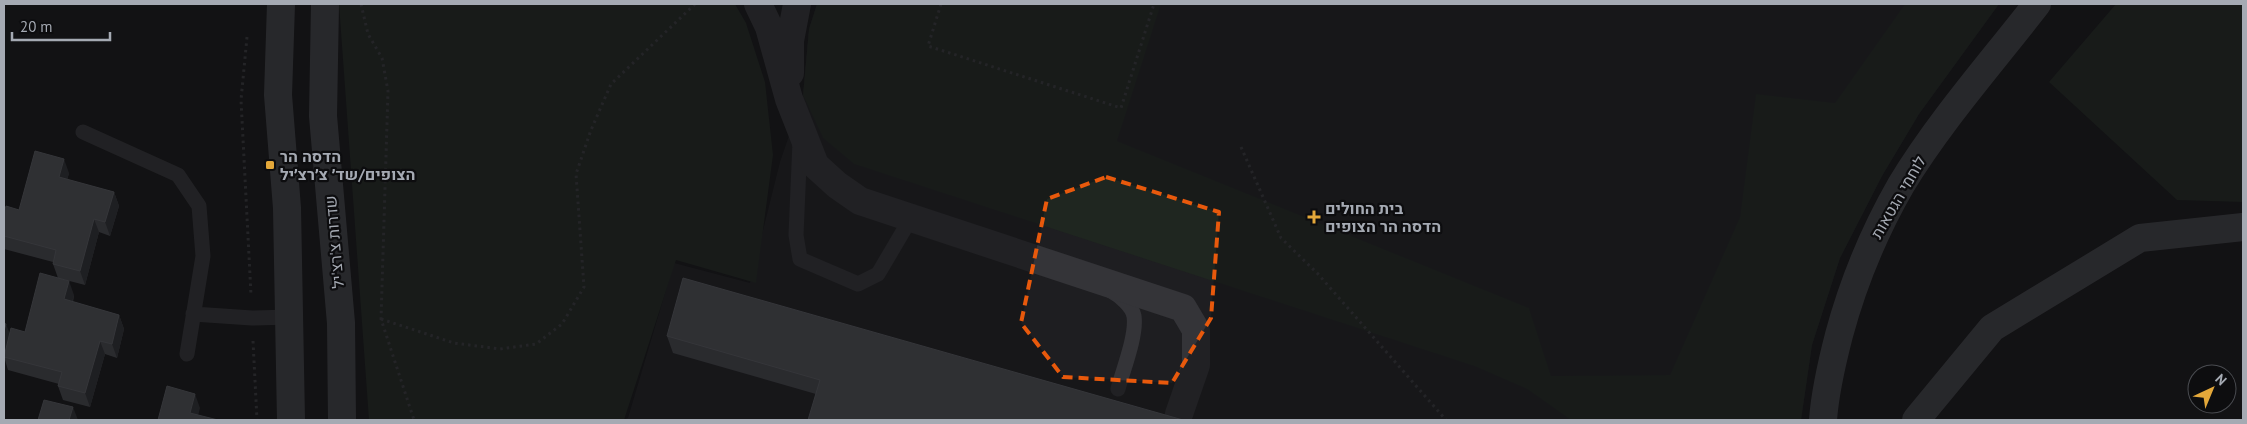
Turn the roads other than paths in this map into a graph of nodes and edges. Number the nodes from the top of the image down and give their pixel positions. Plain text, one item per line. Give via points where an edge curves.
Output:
1 (281, 4) edge
2 (325, 4) edge
3 (758, 4) edge
4 (797, 4) edge
5 (2037, 4) edge
6 (790, 99) junction
7 (801, 128) junction
8 (83, 132) dead end
9 (911, 218) junction
10 (2243, 227) edge
11 (1084, 275) junction
12 (193, 314) junction
13 (291, 317) junction
14 (187, 354) dead end
15 (1118, 388) dead end
16 (1179, 414) dead end
17 (291, 420) edge
18 (342, 420) edge
19 (1824, 420) edge
20 (1916, 420) edge

1 - 13 street via 278,95
2 - 18 street, שדרות צ'רצ'יל via 324,116 341,323
3 - 6 street via 769,28
4 - 6 street via 790,41
5 - 19 street, לוחמי הגטאות via 1932,139 1901,185 1876,233 1850,296 1834,356
6 - 7 street
7 - 9 street via 815,164 837,185 860,201
7 - 9 lane via 796,235 800,259 858,284 878,274
8 - 12 lane via 178,175 199,206 202,256
9 - 11 street
10 - 20 street via 2140,238 1992,328
11 - 15 lane via 1121,296 1134,316
11 - 16 street via 1183,308 1196,330 1196,365
12 - 13 lane
12 - 14 lane
13 - 17 street

